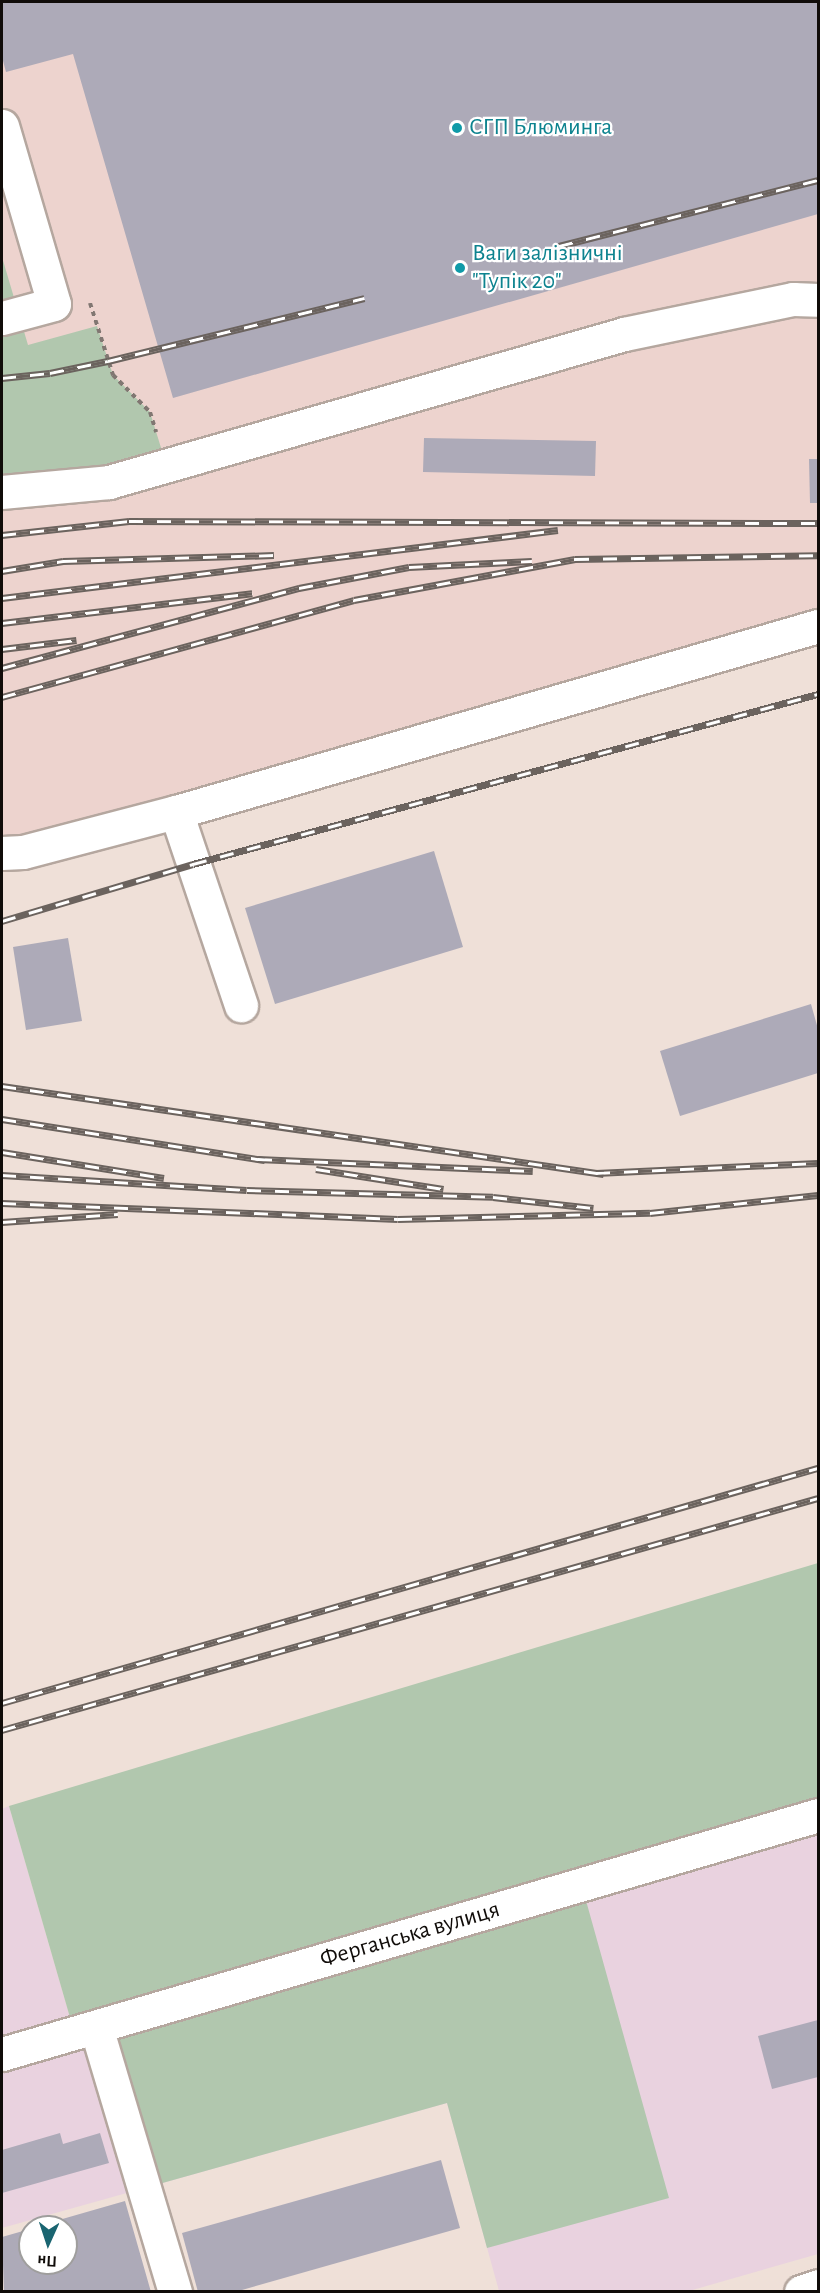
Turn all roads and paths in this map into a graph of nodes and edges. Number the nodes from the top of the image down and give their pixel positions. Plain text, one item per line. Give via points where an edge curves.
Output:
1 (2, 126) edge
2 (87, 292) dead end
3 (819, 300) edge
4 (2, 318) edge
5 (159, 441) dead end
6 (2, 492) edge
7 (819, 626) edge
8 (176, 812) junction
9 (2, 853) edge
10 (241, 1005) dead end
11 (819, 1815) edge
12 (96, 2027) junction
13 (2, 2054) edge
14 (819, 2286) edge
15 (175, 2292) edge
16 (801, 2292) edge

1 - 4 street via 54,304
2 - 5 path via 113,375 150,412
3 - 6 street via 793,299 624,334 109,482
7 - 8 street
8 - 9 street via 23,852
8 - 10 street
11 - 12 street, Ферганська вулиця
12 - 13 street, Ферганська вулиця
12 - 15 street
14 - 16 street

